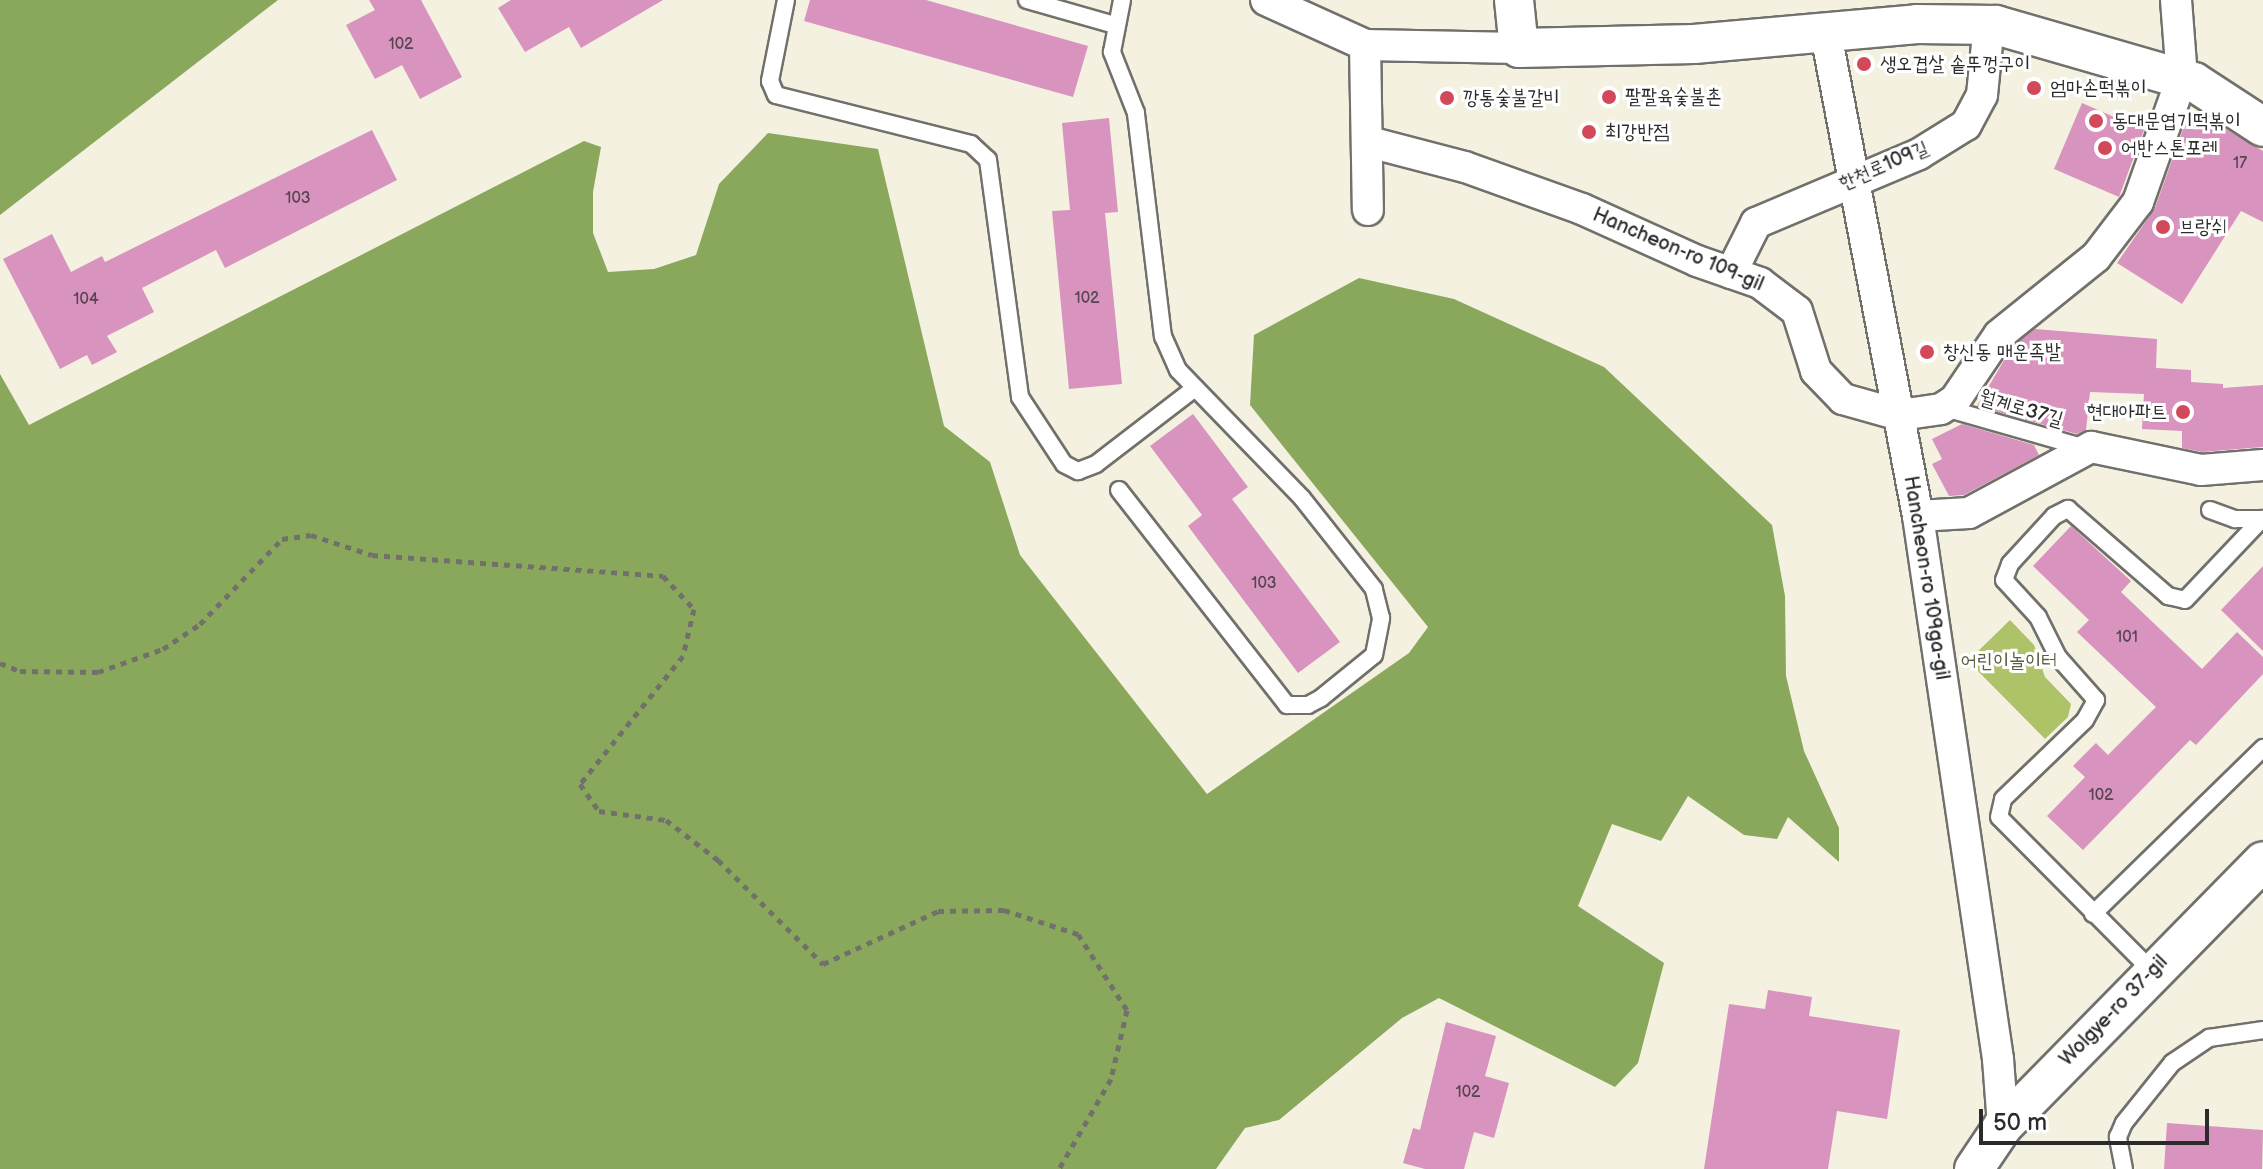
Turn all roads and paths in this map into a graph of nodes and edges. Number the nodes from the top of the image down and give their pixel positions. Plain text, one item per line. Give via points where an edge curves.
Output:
1 (786, 0) edge
2 (1027, 0) edge
3 (1122, 0) edge
4 (1266, 0) edge
5 (1514, 0) edge
6 (2176, 0) edge
7 (1989, 24) junction
8 (1115, 25) junction
9 (1826, 34) junction
10 (1365, 45) junction
11 (1519, 48) junction
12 (2182, 78) junction
13 (2263, 127) edge
14 (1369, 142) junction
15 (1854, 178) junction
16 (1368, 210) dead end
17 (1731, 273) junction
18 (1195, 388) junction
19 (1945, 408) junction
20 (1900, 415) junction
21 (2085, 448) junction
22 (2263, 465) edge
23 (1119, 490) dead end
24 (2210, 510) dead end
25 (1918, 516) junction
26 (2262, 519) edge
27 (0, 663) edge
28 (2263, 748) edge
29 (2263, 861) edge
30 (2093, 914) junction
31 (2153, 972) junction
32 (2263, 1030) edge
33 (2003, 1126) junction
34 (1059, 1169) edge
35 (1974, 1169) edge
36 (2124, 1169) edge

1 - 18 lane via 770,81 776,95 971,144 988,160 1020,397 1064,464 1078,471 1096,464
2 - 8 lane
3 - 8 lane
4 - 10 street
5 - 11 street
6 - 12 street
7 - 9 street via 1917,24
7 - 12 street
7 - 15 street, 한천로109길 via 1982,95 1966,125 1919,154
8 - 18 lane via 1114,61 1136,113 1163,337 1178,370
9 - 11 street
9 - 15 street, Hancheon-ro 109ga-gil
10 - 11 street
10 - 14 street
12 - 13 street
12 - 19 street via 2130,217 2096,257 2009,325
14 - 16 street
14 - 17 street, Hancheon-ro 109-gil via 1465,167 1582,209
15 - 17 street, 한천로109길 via 1756,223
15 - 20 street, Hancheon-ro 109ga-gil
17 - 20 street, Hancheon-ro 109-gil via 1760,283 1797,311 1811,360 1831,389 1857,406
18 - 23 lane via 1302,498 1374,589 1381,618 1374,655 1321,698 1308,705 1287,705
19 - 20 street, Hancheon-ro 109-gil
19 - 21 lane, 월계로37길
20 - 25 street, Hancheon-ro 109ga-gil
21 - 22 street via 2201,470
21 - 25 street via 1969,513
24 - 26 lane via 2235,519
25 - 33 street, Hancheon-ro 109ga-gil via 1998,1059
26 - 30 lane via 2185,600 2168,596 2068,509 2054,516 2010,564 2004,580 2009,588 2038,617 2058,657 2096,700 2085,720 2003,799 1999,817
27 - 34 path via 20,671 98,672 163,649 200,624 282,539 311,535 372,555 663,576 694,609 683,656 580,784 599,811 666,820 718,860 823,964 938,911 1004,910 1078,934 1127,1010 1111,1079
28 - 30 lane
29 - 31 street, Wolgye-ro 37-gil
30 - 31 lane
31 - 33 street, Wolgye-ro 37-gil
32 - 36 lane via 2209,1038 2172,1063 2124,1123 2118,1137
33 - 35 street, Wolgye-ro 37-gil

